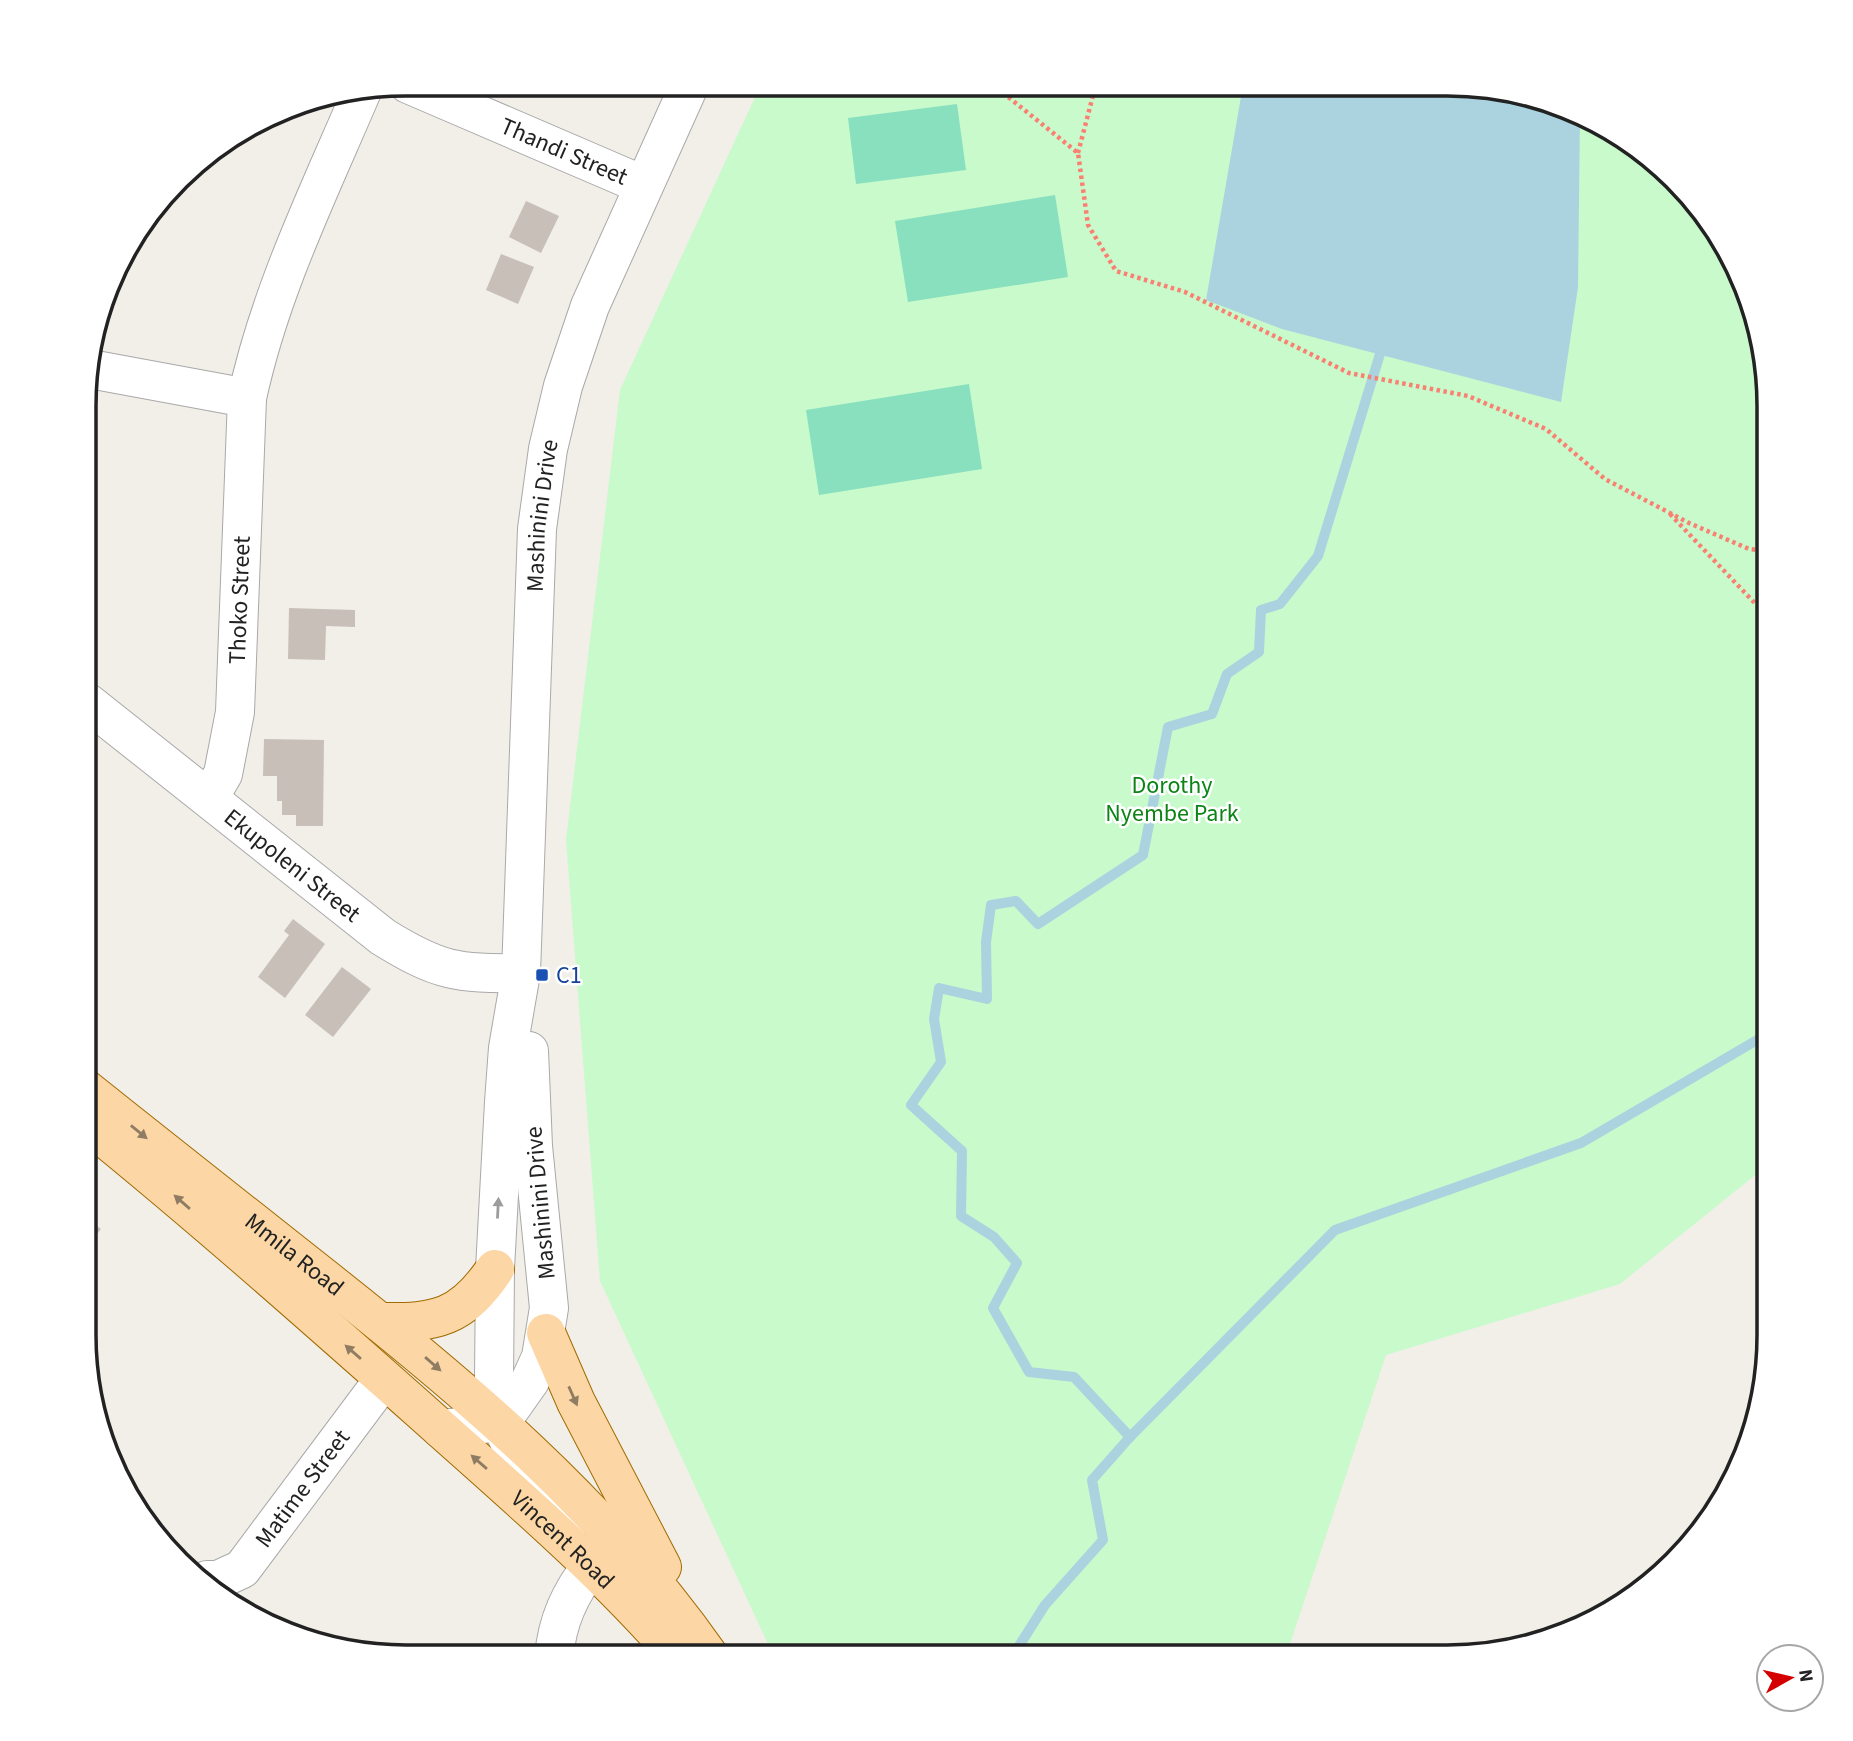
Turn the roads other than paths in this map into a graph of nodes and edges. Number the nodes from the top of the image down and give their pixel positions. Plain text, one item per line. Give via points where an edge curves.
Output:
1 (436, 96) edge
2 (684, 96) edge
3 (358, 100) edge
4 (643, 185) junction
5 (99, 371) edge
6 (247, 398) junction
7 (96, 709) edge
8 (209, 798) junction
9 (520, 972) junction
10 (96, 1097) edge
11 (96, 1130) edge
12 (495, 1269) junction
13 (380, 1322) junction
14 (546, 1333) junction
15 (384, 1379) junction
16 (501, 1422) junction
17 (441, 1429) junction
18 (592, 1565) junction
19 (223, 1585) edge
20 (636, 1609) junction
21 (682, 1640) edge
22 (557, 1645) edge

1 - 4 street, Thandi Street
2 - 4 street, Mashinini Drive
3 - 6 street, Thoko Street via 274,297
4 - 9 street, Mashinini Drive via 590,306 548,449 532,615
5 - 6 street
6 - 8 street, Thoko Street via 235,712 223,774
7 - 8 street, Ekupoleni Street
8 - 9 street, Ekupoleni Street via 383,937 414,956 456,972
12 -> 9 street, Mashinini Drive via 509,1048
9 - 14 street, Mashinini Drive via 547,1274
10 -> 13 main road, Mmila Road
15 -> 11 main road, Mmila Road
12 - 13 main road via 471,1301 446,1314 411,1322
12 - 16 street, Mashinini Drive via 494,1381
13 -> 16 main road, Mmila Road
14 - 16 street, Mashinini Drive via 530,1381
14 -> 21 main road via 576,1402 674,1589
15 - 17 main road, Mmila Road
15 - 19 street, Matime Street via 242,1569
16 - 17 street
16 - 20 street, Mashinini Drive via 519,1466 600,1558
16 - 21 main road, Vincent Road via 610,1532
18 -> 17 main road, Vincent Road
18 - 20 main road, Vincent Road
18 - 22 street via 574,1587
20 - 21 main road, Vincent Road

